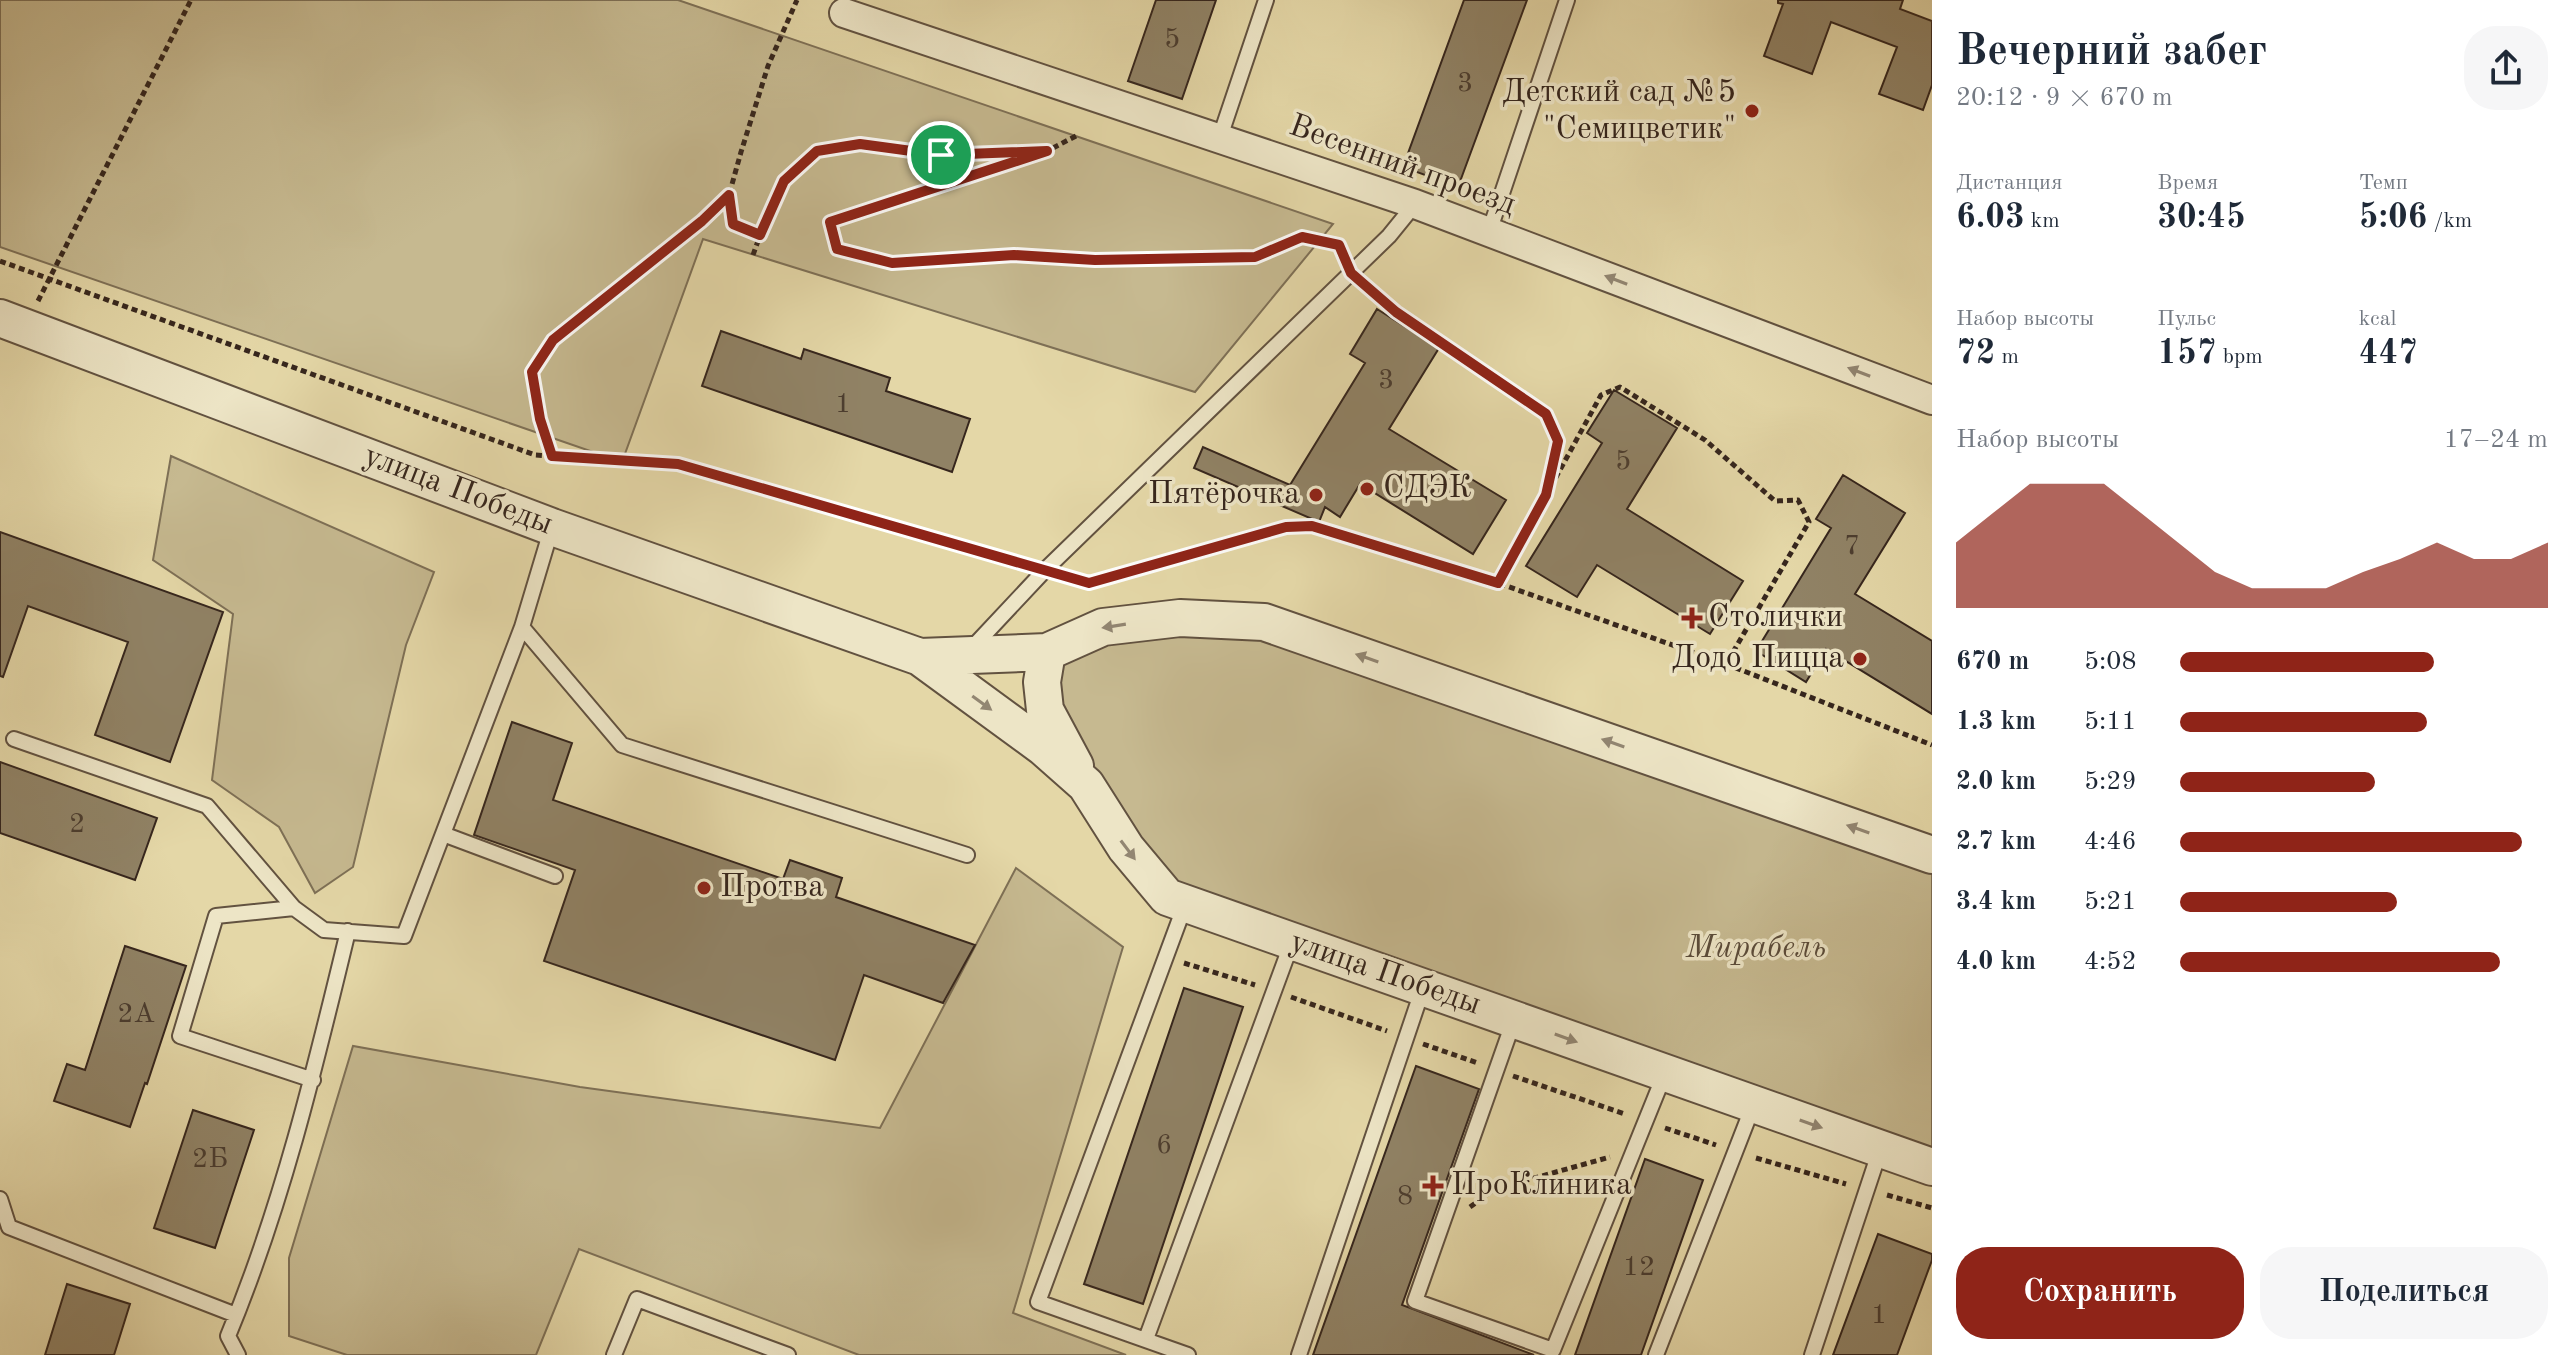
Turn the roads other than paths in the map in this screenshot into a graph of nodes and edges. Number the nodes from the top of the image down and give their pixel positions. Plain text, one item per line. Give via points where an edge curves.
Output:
1 (1266, 0) edge
2 (1567, 0) edge
3 (846, 7) edge
4 (1220, 137) junction
5 (1415, 204) junction
6 (1489, 232) junction
7 (14, 323) edge
8 (1932, 400) edge
9 (552, 527) junction
10 (522, 627) junction
11 (1047, 652) junction
12 (965, 655) junction
13 (920, 657) junction
14 (14, 739) dead end
15 (1086, 785) junction
16 (443, 834) junction
17 (967, 855) dead end
18 (1932, 855) edge
19 (555, 876) dead end
20 (1185, 904) junction
21 (294, 908) junction
22 (348, 931) junction
23 (1292, 942) junction
24 (1423, 988) junction
25 (1514, 1019) junction
26 (1665, 1073) junction
27 (313, 1080) junction
28 (1754, 1104) junction
29 (1881, 1149) junction
30 (1932, 1167) edge
31 (0, 1199) edge
32 (236, 1315) junction
33 (1146, 1339) junction
34 (238, 1355) edge
35 (614, 1355) edge
36 (788, 1355) edge
37 (1188, 1355) edge
38 (1299, 1355) edge
39 (1656, 1355) edge
40 (1812, 1355) edge

1 - 4 lane
2 - 6 lane
3 - 4 street, Весенний проезд
4 - 5 street, Весенний проезд
5 - 6 street, Весенний проезд
5 - 12 lane via 1389,236 1045,570
8 -> 6 street, Весенний проезд
7 - 9 street, улица Победы
9 - 10 lane
9 - 13 street, улица Победы
10 - 16 lane
10 - 17 lane via 622,745
11 - 12 street, улица Победы
11 - 15 street via 1045,710
18 -> 11 street, улица Победы via 1264,622 1180,618 1103,627
12 - 13 street, улица Победы
13 -> 15 street, улица Победы
14 - 21 lane via 207,806
15 -> 20 street, улица Победы via 1126,848 1167,897
16 - 19 lane
16 - 22 lane via 404,936
20 - 23 street, улица Победы
20 - 33 lane via 1038,1302
21 - 22 lane via 324,930
21 - 27 lane via 216,916 180,1036
22 - 27 lane
23 - 24 street, улица Победы
23 - 33 lane
24 - 25 street, улица Победы
24 - 38 lane
25 -> 26 street, улица Победы
25 - 26 lane via 1415,1301 1553,1350
26 - 28 street, улица Победы
27 - 32 lane
28 -> 29 street, улица Победы
28 - 39 lane
29 - 30 street, улица Победы
29 - 40 lane
31 - 32 lane via 9,1227
32 - 34 lane via 228,1336
33 - 37 lane
35 - 36 lane via 637,1299

